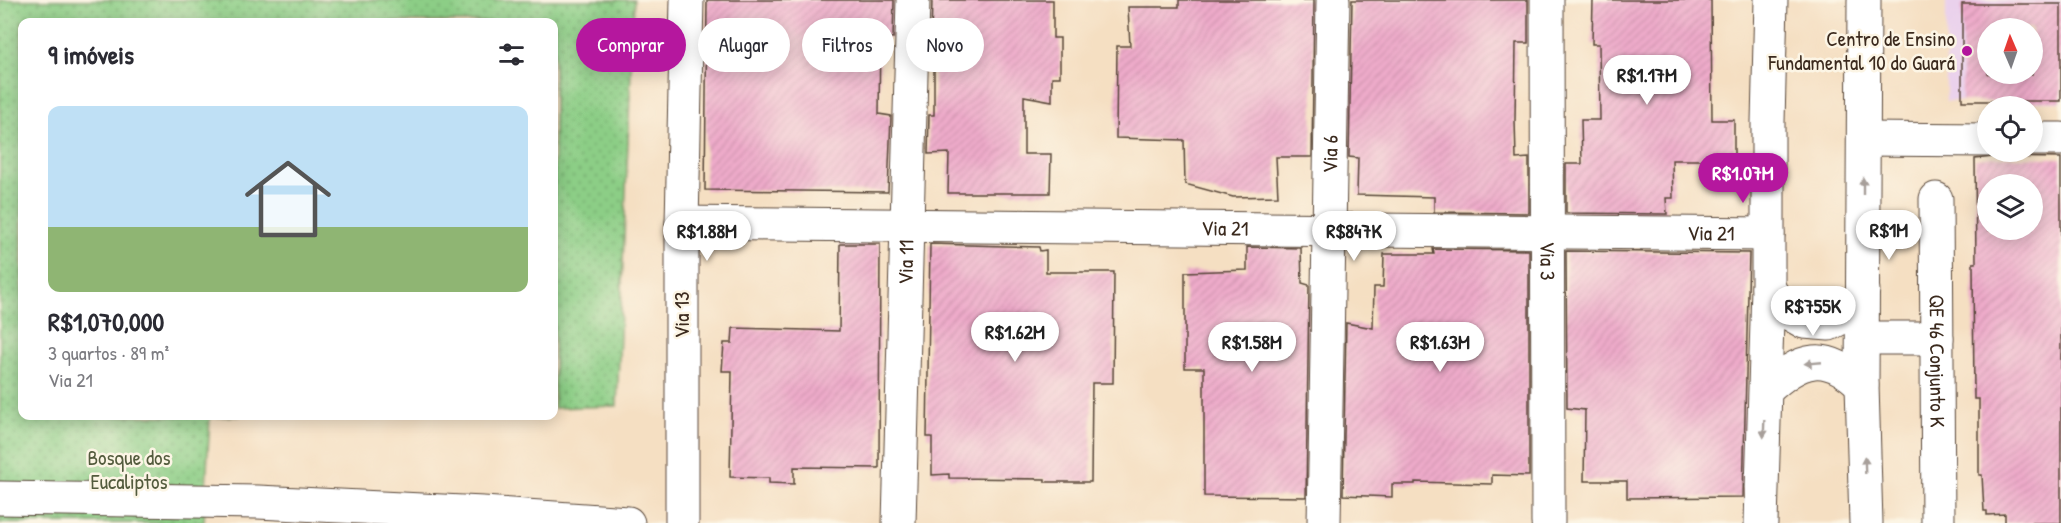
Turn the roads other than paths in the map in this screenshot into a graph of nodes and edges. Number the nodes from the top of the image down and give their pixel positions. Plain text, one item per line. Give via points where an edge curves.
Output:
1 (687, 0) edge
2 (913, 0) edge
3 (1334, 0) edge
4 (1547, 0) edge
5 (1771, 0) edge
6 (1864, 0) edge
7 (1864, 139) junction
8 (2061, 139) edge
9 (1977, 140) edge
10 (2043, 140) edge
11 (1936, 199) dead end
12 (682, 223) junction
13 (908, 225) junction
14 (1329, 230) junction
15 (1546, 232) junction
16 (1768, 234) junction
17 (1768, 287) junction
18 (1863, 290) junction
19 (1863, 338) junction
20 (1937, 338) junction
21 (1862, 385) junction
22 (1766, 390) junction
23 (0, 498) edge
24 (258, 512) edge
25 (483, 518) edge
26 (628, 523) edge
27 (682, 523) edge
28 (899, 523) edge
29 (1324, 523) edge
30 (1548, 523) edge
31 (1761, 523) edge
32 (1866, 523) edge
33 (1938, 523) edge

1 - 12 street, Via 13
2 - 13 street, Via 11
3 - 14 street, Via 6
4 - 15 street, Via 3
5 - 16 street
6 - 7 street
7 - 9 street
18 -> 7 street
8 - 10 street
11 - 20 street, QE 46 Conjunto K
12 - 13 street, Via 21
12 - 27 street, Via 13
13 - 14 street, Via 21
13 - 28 street, Via 11
14 - 15 street, Via 21
14 - 29 street, Via 6
15 - 16 street, Via 21
15 - 30 street, Via 3
16 - 17 street
17 - 18 street via 1781,309 1803,322 1829,324 1852,312
17 - 22 street
18 - 19 street
19 - 20 street
19 - 21 street
20 - 33 street, QE 46 Conjunto K
21 -> 22 street via 1846,370 1826,362 1804,363 1784,373
32 -> 21 street
22 -> 31 street
23 - 24 street
24 - 25 street
25 - 26 street

